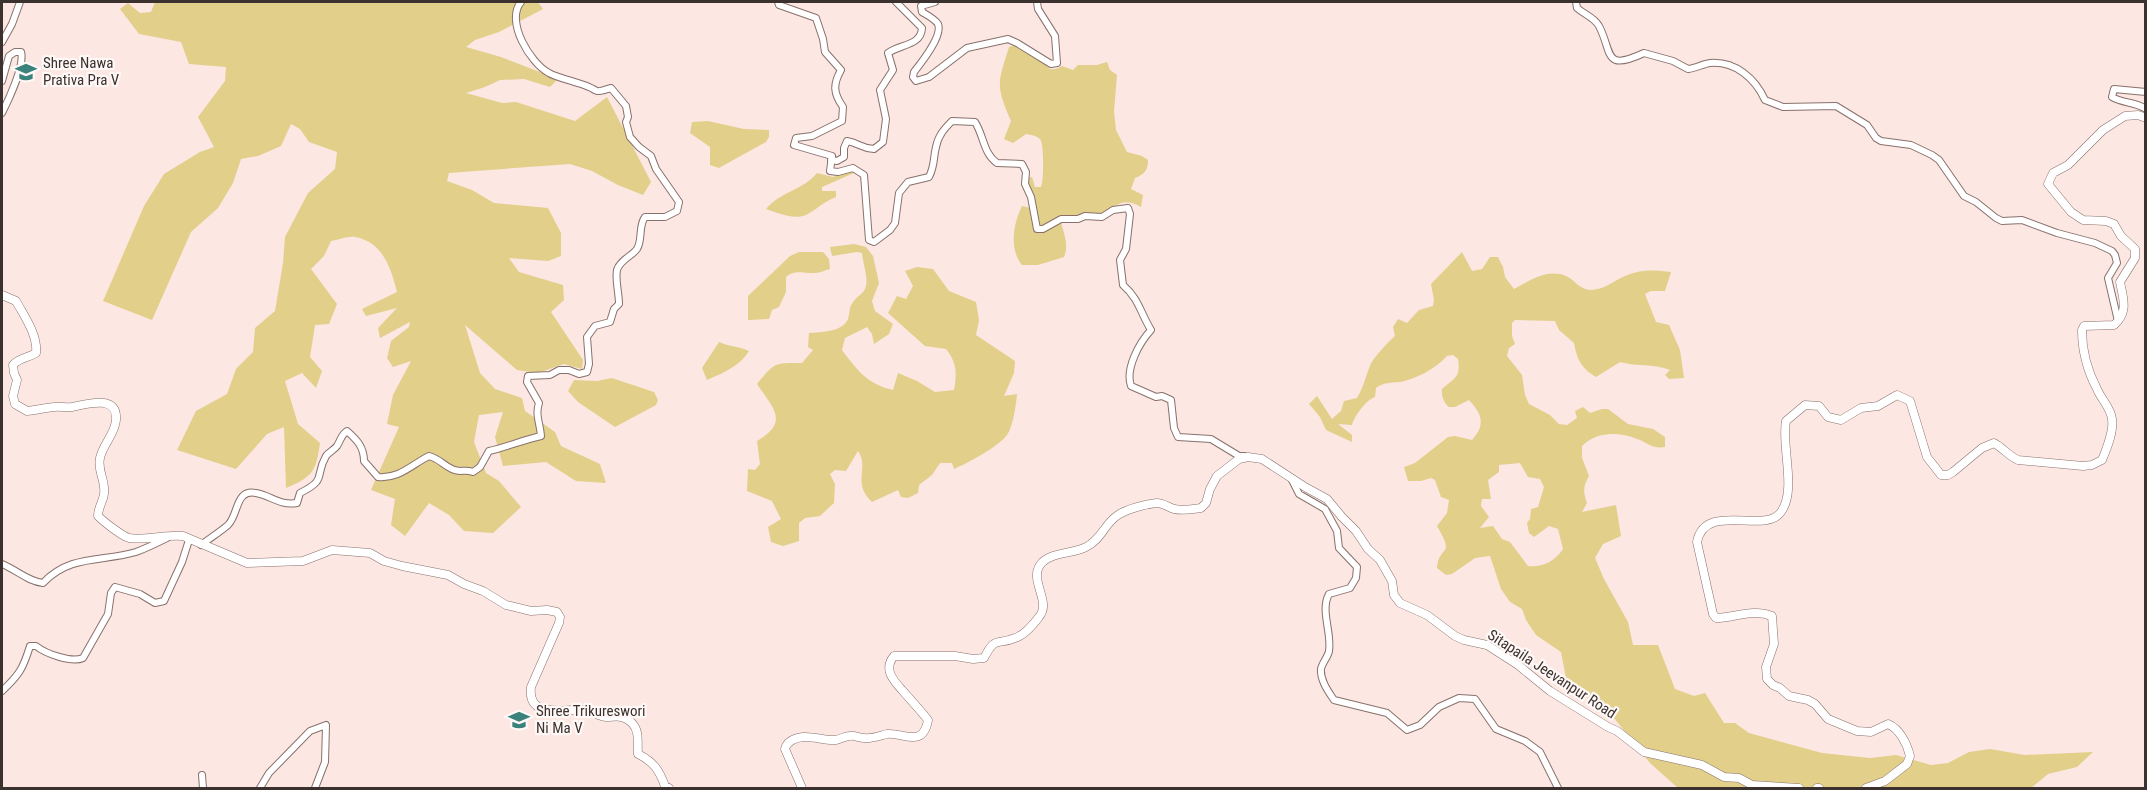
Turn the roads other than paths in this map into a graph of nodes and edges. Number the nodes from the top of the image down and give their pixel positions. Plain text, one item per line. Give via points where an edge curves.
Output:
1 (20, 2) edge
2 (521, 2) edge
3 (778, 2) edge
4 (896, 2) edge
5 (935, 2) edge
6 (1037, 2) edge
7 (1576, 2) edge
8 (2, 42) edge
9 (2, 81) edge
10 (2145, 92) edge
11 (2145, 109) edge
12 (2, 113) edge
13 (2145, 118) edge
14 (831, 160) junction
15 (2, 295) edge
16 (2118, 321) junction
17 (1248, 457) junction
18 (1291, 477) junction
19 (173, 535) junction
20 (189, 540) junction
21 (201, 545) junction
22 (2, 564) edge
23 (2, 691) edge
24 (202, 775) dead end
25 (203, 789) edge
26 (260, 789) edge
27 (315, 789) edge
28 (669, 789) edge
29 (802, 789) edge
30 (1558, 789) edge
31 (1800, 789) edge
32 (1866, 789) edge

1 - 8 street
2 - 21 street via 515,20 519,36 534,58 549,73 596,91 610,88 626,106 630,137 651,156 679,202 677,211 666,217 645,217 641,222 636,249 617,269 619,303 610,322 595,326 587,337 587,372 559,370 550,375 528,376 527,382 538,403 535,414 540,436 489,451 473,472 450,469 429,456 402,474 378,477 364,461 358,440 347,431 327,456 315,486 300,493 297,502 288,505 265,495 244,494 229,524
3 - 14 street via 816,18 825,52 842,70 834,82 836,97 843,107 842,121 812,136 796,138 794,145 832,156
4 - 14 street via 922,32 914,42 888,53 893,70 880,90 886,119 883,142 874,149 847,141 844,157
5 - 6 street via 921,6 938,29 934,43 914,72 916,81 929,77 967,48 1008,39 1051,64 1057,63 1055,36
7 - 16 street via 1577,8 1599,26 1607,51 1619,61 1644,53 1688,69 1722,63 1737,68 1773,104 1836,106 1868,125 1881,141 1911,146 1932,155 1964,196 2002,221 2022,220 2112,251 2117,263 2108,278
9 - 12 street via 9,56 21,52 18,72
10 - 11 street via 2114,88 2112,97
13 - 16 street via 2125,116 2103,130 2068,165 2053,173 2048,184 2071,212 2083,220 2114,224 2135,249 2120,282 2124,306
14 - 17 street via 830,171 853,168 864,175 869,240 874,242 895,223 899,193 908,182 929,177 940,134 952,121 975,122 984,150 997,164 1022,164 1036,229 1061,219 1101,217 1128,208 1126,249 1120,260 1123,285 1134,295 1151,330 1131,364 1131,387 1171,400 1178,437 1211,439 1239,456
15 - 19 street via 16,301 37,347 36,353 13,365 17,380 15,404 27,411 94,402 111,406 116,422 100,457 104,497 98,516 128,538
16 - 32 street via 2114,325 2084,326 2082,330 2086,359 2097,390 2112,414 2113,427 2102,460 2083,466 2018,460 1994,443 1953,472 1941,475 1927,457 1910,401 1903,396 1860,408 1841,420 1828,417 1818,406 1805,405 1786,421 1787,490 1782,512 1757,522 1725,519 1698,535 1713,615 1772,616 1774,644 1766,673 1773,685 1790,696 1815,704 1838,724 1864,733 1888,724 1902,737 1910,756 1907,764 1885,781
17 - 18 street, Sitapaila Jeevanpur Road via 1262,459
17 - 29 street via 1217,476 1201,508 1180,510 1159,503 1122,513 1085,548 1049,557 1037,573 1043,608 1040,617 1015,639 996,641 984,658 894,656 889,670 892,679 928,720 925,731 911,738 889,734 876,738 851,735 837,740 804,737 791,741 785,750
18 - 30 street via 1299,494 1325,509 1337,531 1339,548 1357,567 1350,588 1329,594 1325,601 1329,652 1321,669 1325,687 1334,700 1387,713 1407,730 1420,725 1439,707 1459,698 1475,699 1496,729 1540,752
18 - 31 street, Sitapaila Jeevanpur Road via 1328,499 1380,560 1392,581 1394,595 1406,607 1427,615 1464,640 1487,645 1644,752 1702,765 1752,785
19 - 20 street
19 - 22 street via 135,552 87,559 53,573 43,583 30,581
20 - 21 street
20 - 23 street via 164,601 155,603 115,587 108,614 83,658 77,661 30,646 24,667
21 - 28 street via 247,563 303,561 332,550 370,553 402,567 447,574 506,605 557,612 559,623 531,687 534,704 543,710 586,710 629,720 638,735 638,754 659,769
24 - 25 street
26 - 27 street via 269,773 310,731 326,725 326,762

